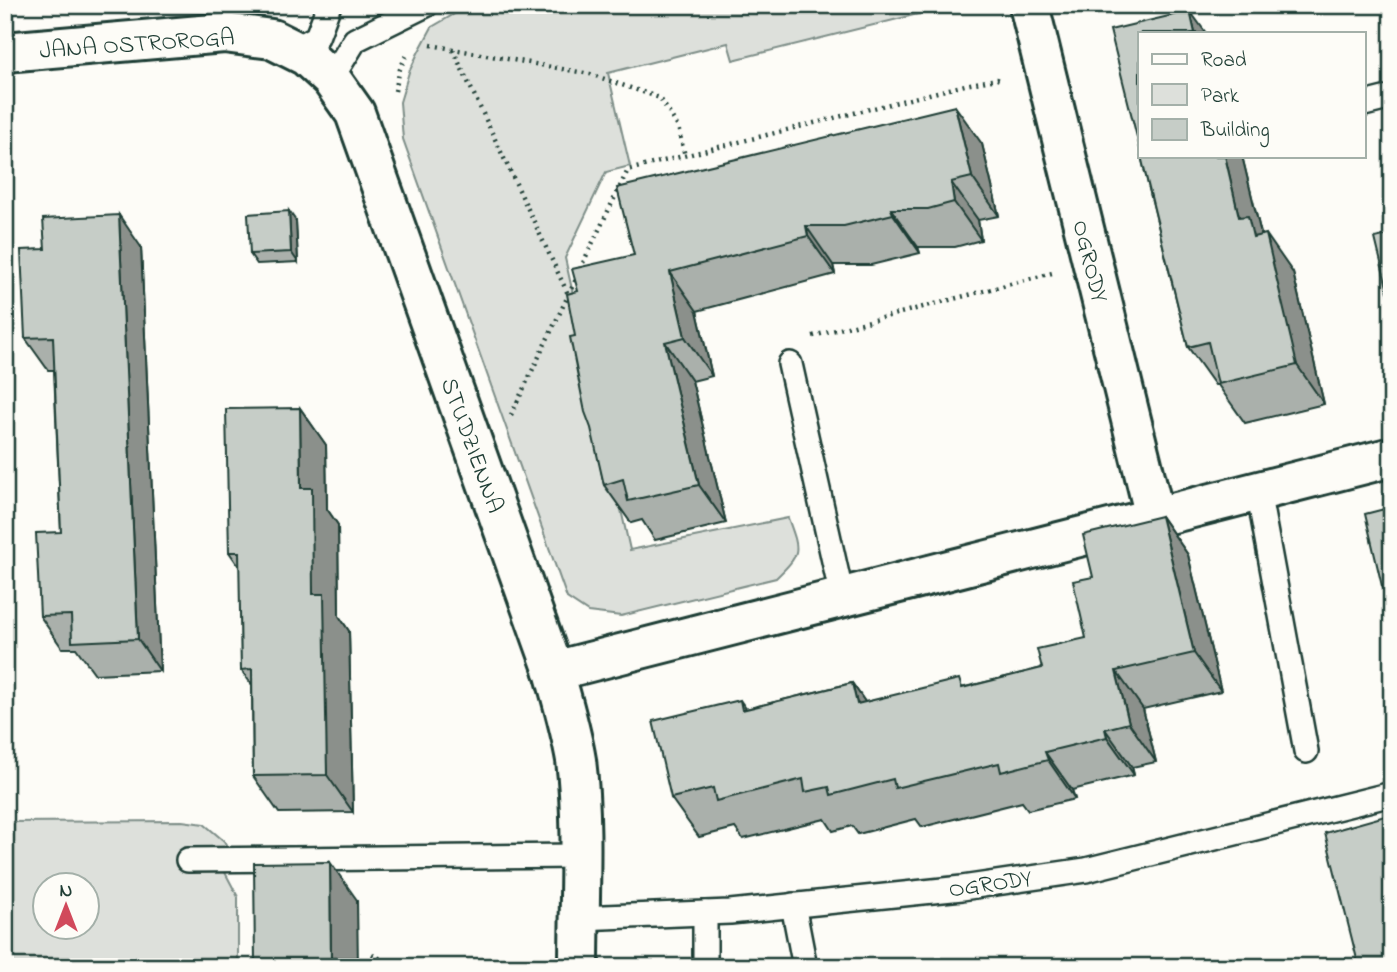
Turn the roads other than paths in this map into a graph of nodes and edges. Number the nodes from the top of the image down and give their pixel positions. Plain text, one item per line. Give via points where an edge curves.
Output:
1 (328, 5) edge
2 (426, 5) edge
3 (1029, 5) edge
4 (5, 52) edge
5 (311, 61) junction
6 (1392, 97) edge
7 (1366, 104) edge
8 (790, 364) dead end
9 (1392, 457) edge
10 (1258, 492) junction
11 (1155, 517) junction
12 (842, 597) junction
13 (554, 671) junction
14 (1306, 751) dead end
15 (1392, 794) edge
16 (579, 856) junction
17 (188, 860) dead end
18 (793, 905) junction
19 (705, 913) junction
20 (579, 918) junction
21 (579, 967) edge
22 (705, 967) edge
23 (805, 967) edge

1 - 5 lane
2 - 5 lane
3 - 11 street, OGRODY
4 - 5 street, JANA OSTROROGA via 224,33 272,39
5 - 13 street, STUDZIENNA via 355,113
6 - 7 lane
8 - 12 lane
9 - 10 street
10 - 11 street
10 - 14 lane
11 - 12 street
12 - 13 street
13 - 16 street, STUDZIENNA via 576,762
15 - 18 lane, OGRODY via 1086,870
16 - 17 lane
16 - 20 street, STUDZIENNA
18 - 19 lane, OGRODY
18 - 23 lane
19 - 20 lane, OGRODY
19 - 22 lane
20 - 21 street, STUDZIENNA

